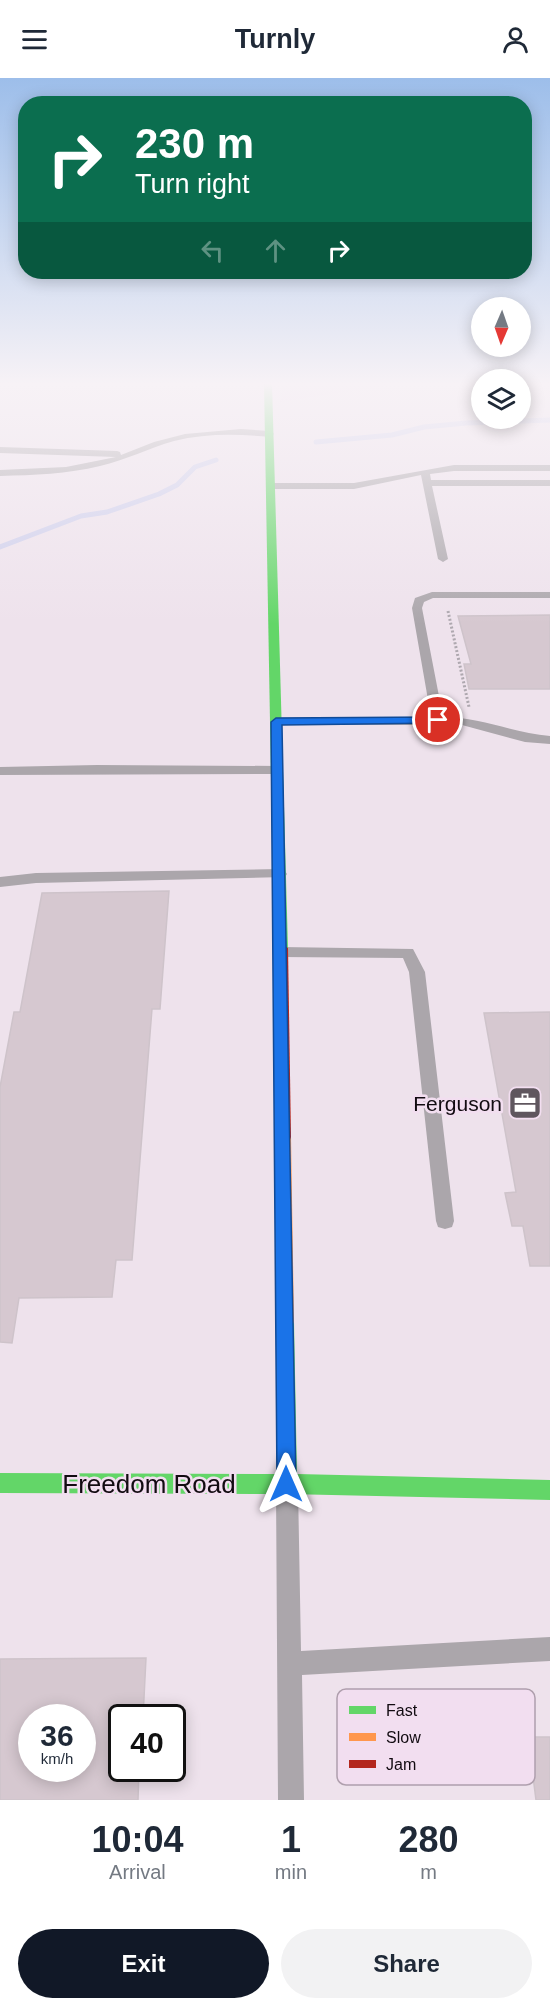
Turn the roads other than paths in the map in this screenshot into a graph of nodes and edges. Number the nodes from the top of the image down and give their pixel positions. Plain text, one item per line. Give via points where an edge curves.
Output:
1 (94, 463) edge
2 (271, 463) edge
3 (550, 468) edge
4 (425, 472) junction
5 (0, 473) edge
6 (427, 483) junction
7 (550, 483) edge
8 (271, 486) junction
9 (443, 558) dead end
10 (550, 595) edge
11 (438, 720) junction
12 (276, 722) junction
13 (550, 740) edge
14 (277, 770) junction
15 (0, 771) edge
16 (280, 874) junction
17 (0, 882) edge
18 (281, 952) junction
19 (445, 1221) dead end
20 (0, 1483) edge
21 (286, 1484) junction
22 (550, 1490) edge
23 (550, 1649) edge
24 (288, 1664) junction
25 (291, 1800) edge

1 - 5 lane via 51,473
2 - 8 street
3 - 4 lane via 454,468
4 - 6 lane
4 - 8 lane via 354,486
6 - 7 lane
6 - 9 lane
8 - 12 street
10 - 11 lane via 432,595 419,600 417,608
11 - 12 lane
11 - 13 lane via 462,721 525,738
12 - 14 street
14 - 15 lane
14 - 16 street
16 - 17 lane
16 - 18 street
18 - 19 lane via 408,953 417,972
18 - 21 street
20 - 21 street, Freedom Road
21 - 22 street, Freedom Road
21 - 24 lane
23 - 24 lane
24 - 25 lane

